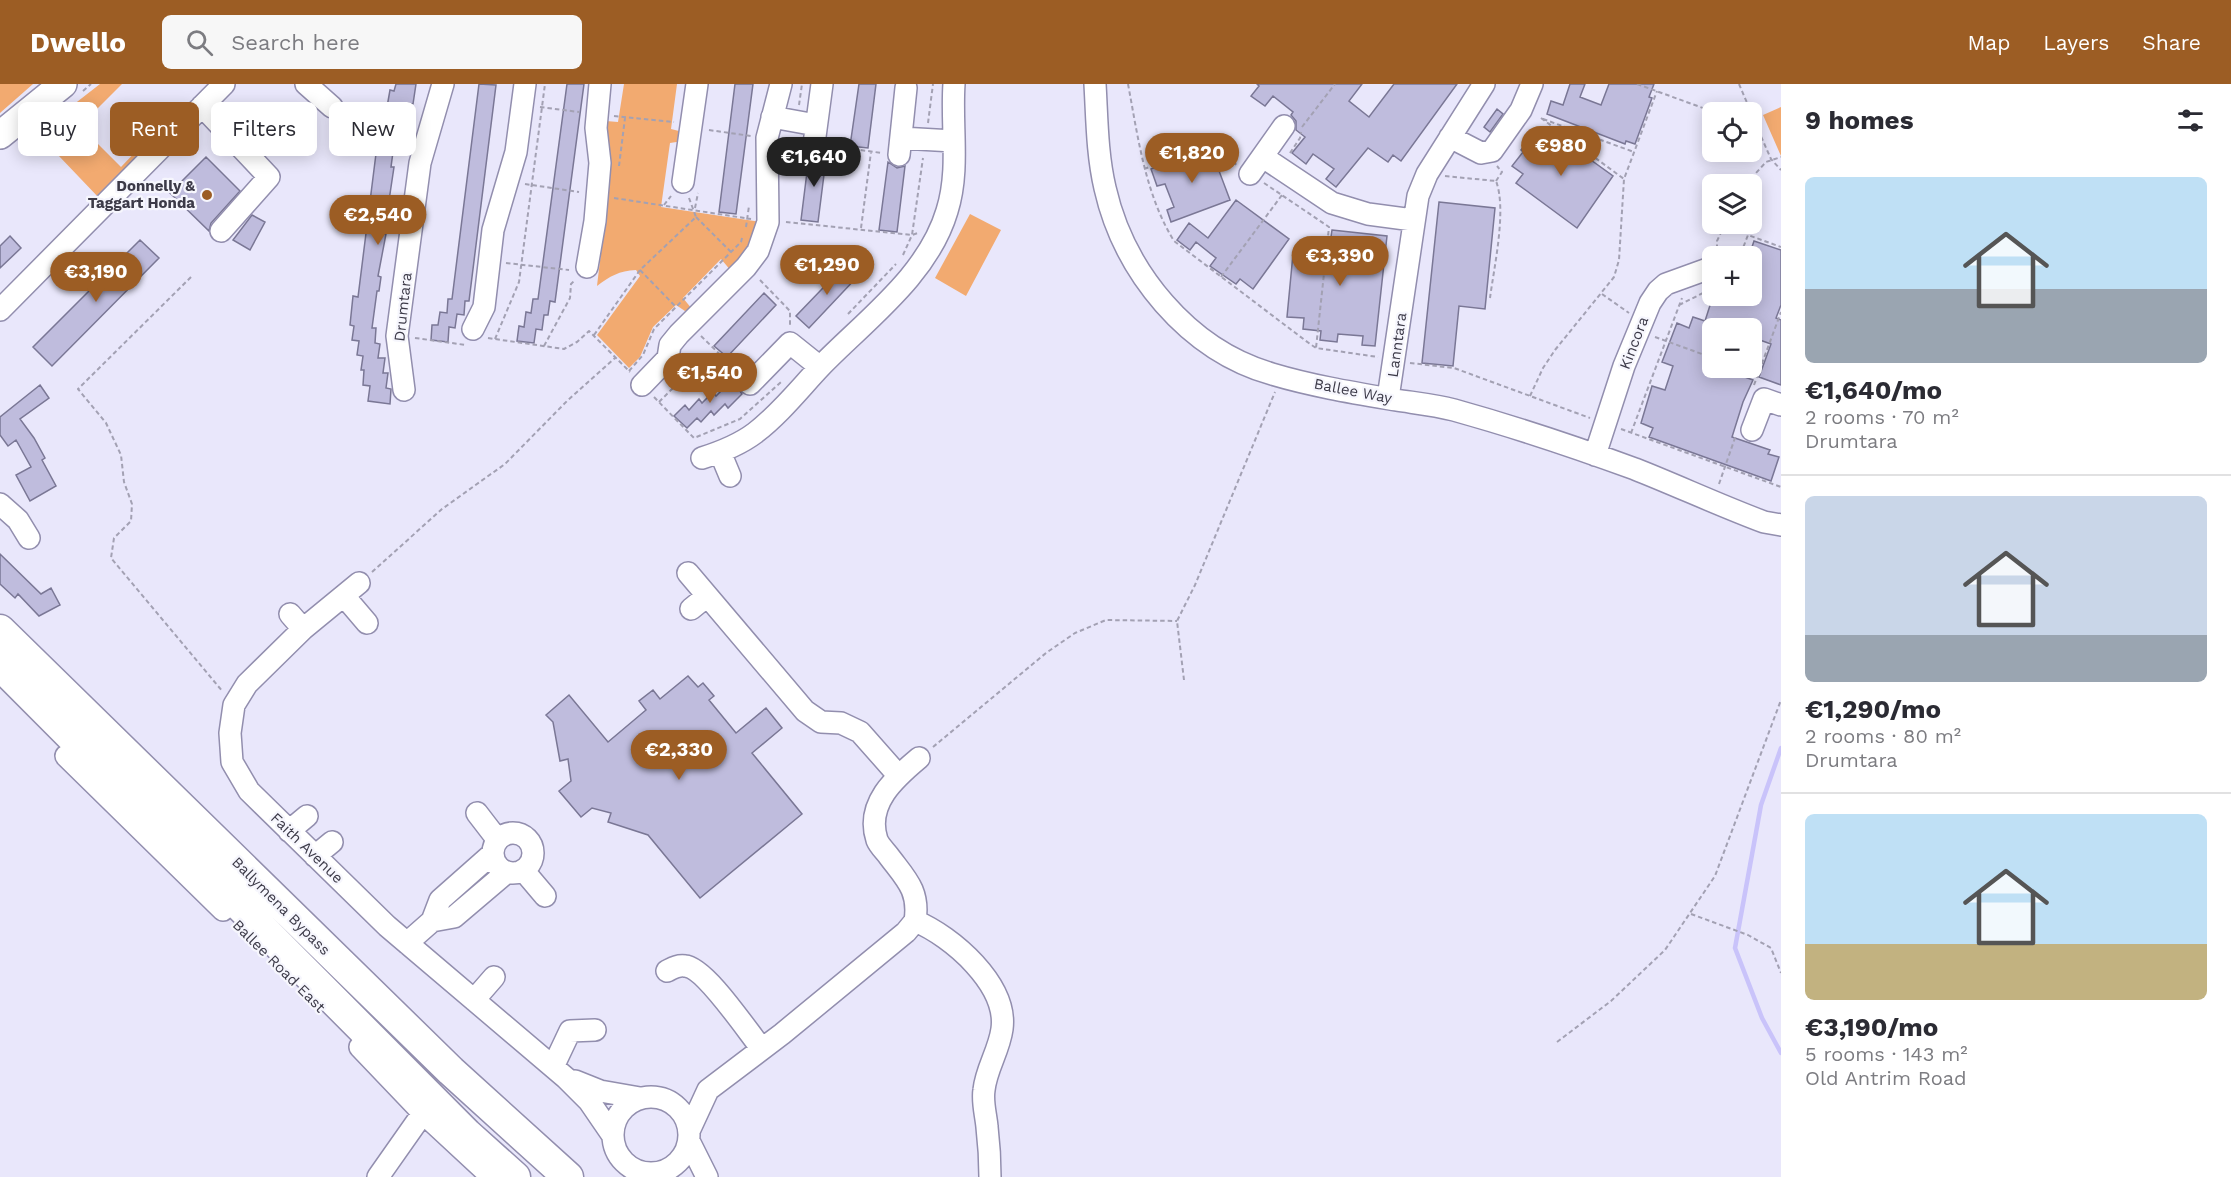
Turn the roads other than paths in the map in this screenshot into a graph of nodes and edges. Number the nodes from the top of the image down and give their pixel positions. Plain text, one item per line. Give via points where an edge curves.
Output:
1 (63, 84) edge
2 (224, 84) edge
3 (306, 84) edge
4 (443, 84) edge
5 (525, 84) edge
6 (600, 84) edge
7 (697, 84) edge
8 (781, 84) edge
9 (822, 84) edge
10 (954, 84) edge
11 (1095, 84) edge
12 (1484, 84) edge
13 (1532, 84) edge
14 (906, 88) dead end
15 (329, 104) edge
16 (202, 106) junction
17 (772, 117) junction
18 (1284, 126) dead end
19 (0, 135) edge
20 (1450, 137) junction
21 (953, 141) junction
22 (683, 182) road end
23 (1413, 220) junction
24 (220, 231) dead end
25 (55, 255) junction
26 (587, 267) road end
27 (1702, 271) edge
28 (75, 275) dead end
29 (0, 310) edge
30 (474, 337) road end
31 (820, 367) junction
32 (636, 378) road end
33 (750, 384) dead end
34 (404, 390) dead end
35 (1388, 399) junction
36 (1781, 405) edge
37 (1752, 430) dead end
38 (1595, 455) junction
39 (730, 476) dead end
40 (0, 504) edge
41 (1781, 525) edge
42 (29, 538) dead end
43 (688, 573) dead end
44 (367, 623) dead end
45 (0, 630) edge
46 (0, 664) edge
47 (31, 695) junction
48 (66, 756) joint
49 (920, 758) road end
50 (898, 775) junction
51 (477, 813) dead end
52 (307, 816) dead end
53 (289, 831) junction
54 (332, 842) dead end
55 (495, 847) junction
56 (315, 856) junction
57 (515, 871) junction
58 (545, 896) dead end
59 (432, 921) junction
60 (915, 921) junction
61 (407, 943) junction
62 (667, 971) dead end
63 (494, 977) dead end
64 (474, 1000) junction
65 (595, 1030) dead end
66 (762, 1049) junction
67 (559, 1072) junction
68 (708, 1090) junction
69 (647, 1098) junction
70 (423, 1113) junction
71 (613, 1136) junction
72 (689, 1136) junction
73 (652, 1173) junction
74 (378, 1177) edge
75 (492, 1177) edge
76 (514, 1177) edge
77 (568, 1177) edge
78 (677, 1177) edge
79 (707, 1177) edge
80 (990, 1177) edge

1 - 19 main road
2 - 16 street
3 - 15 street
4 - 34 street, Drumtara via 420,163 397,336
5 - 30 street via 516,152 493,230 484,307
6 - 26 street via 596,114 605,197 595,221
7 - 22 street via 699,127
8 - 17 street
9 - 17 street via 815,135
10 - 21 street
11 - 35 street, Ballee Way via 1104,186 1119,231 1138,269 1169,309 1233,360 1280,376
12 - 20 street, Lanntara
13 - 20 street via 1521,110 1492,151 1481,153
14 - 21 street via 900,147 926,140
16 - 24 street via 269,177
16 - 25 street via 177,121
17 - 32 street via 758,137 758,251 752,272 679,334 670,345 675,365
18 - 23 street via 1256,165 1332,203
20 - 23 street, Lanntara via 1427,174
21 - 31 street via 951,196 935,239 899,289
23 - 35 street, Lanntara
25 - 28 street
25 - 29 street
27 - 38 street, Kincora via 1661,287 1650,303
31 - 33 street via 790,343
31 - 39 street via 765,425 746,440 711,455
35 - 38 street, Ballee Way via 1450,409
36 - 37 street via 1764,399
38 - 41 street, Ballee Way via 1758,520
40 - 42 street via 18,520
43 - 50 street via 699,602 751,634 805,711 821,722 841,723 860,732
44 - 53 street, Faith Avenue via 351,590 297,621 234,705 230,733 232,762 249,791
45 - 77 highway, Ballymena Bypass via 442,1063
46 - 47 highway, Ballymena Bypass
47 - 48 highway via 44,729
47 - 76 highway, Ballymena Bypass
48 - 70 street, Ballee Road East via 301,986
49 - 50 street
50 - 60 street via 882,796 874,816 877,841 914,890
51 - 55 street
52 - 53 street
53 - 56 street, Faith Avenue
54 - 56 street
55 - 57 street via 497,866
55 - 57 street via 508,833 526,838 533,855 531,861
55 - 59 street via 440,900
56 - 61 street, Faith Avenue
57 - 58 street
57 - 59 street via 454,916
59 - 61 street
60 - 66 street
60 - 80 street via 933,928 975,963 1001,1009 996,1055 983,1092
61 - 64 street, Faith Avenue
62 - 66 street via 687,966 706,978 719,1002
63 - 64 street
64 - 67 street, Faith Avenue
65 - 67 street via 568,1024
66 - 68 street
67 - 69 street, Faith Avenue via 600,1091
67 - 71 street, Faith Avenue via 589,1101
68 - 69 street
68 - 72 street
69 - 71 street via 629,1104 620,1113
69 - 72 street via 673,1104 686,1120
70 - 74 street
70 - 75 street, Ballee Road East
71 - 73 street via 615,1148 630,1167
72 - 73 street via 680,1160
72 - 79 street
73 - 78 street

